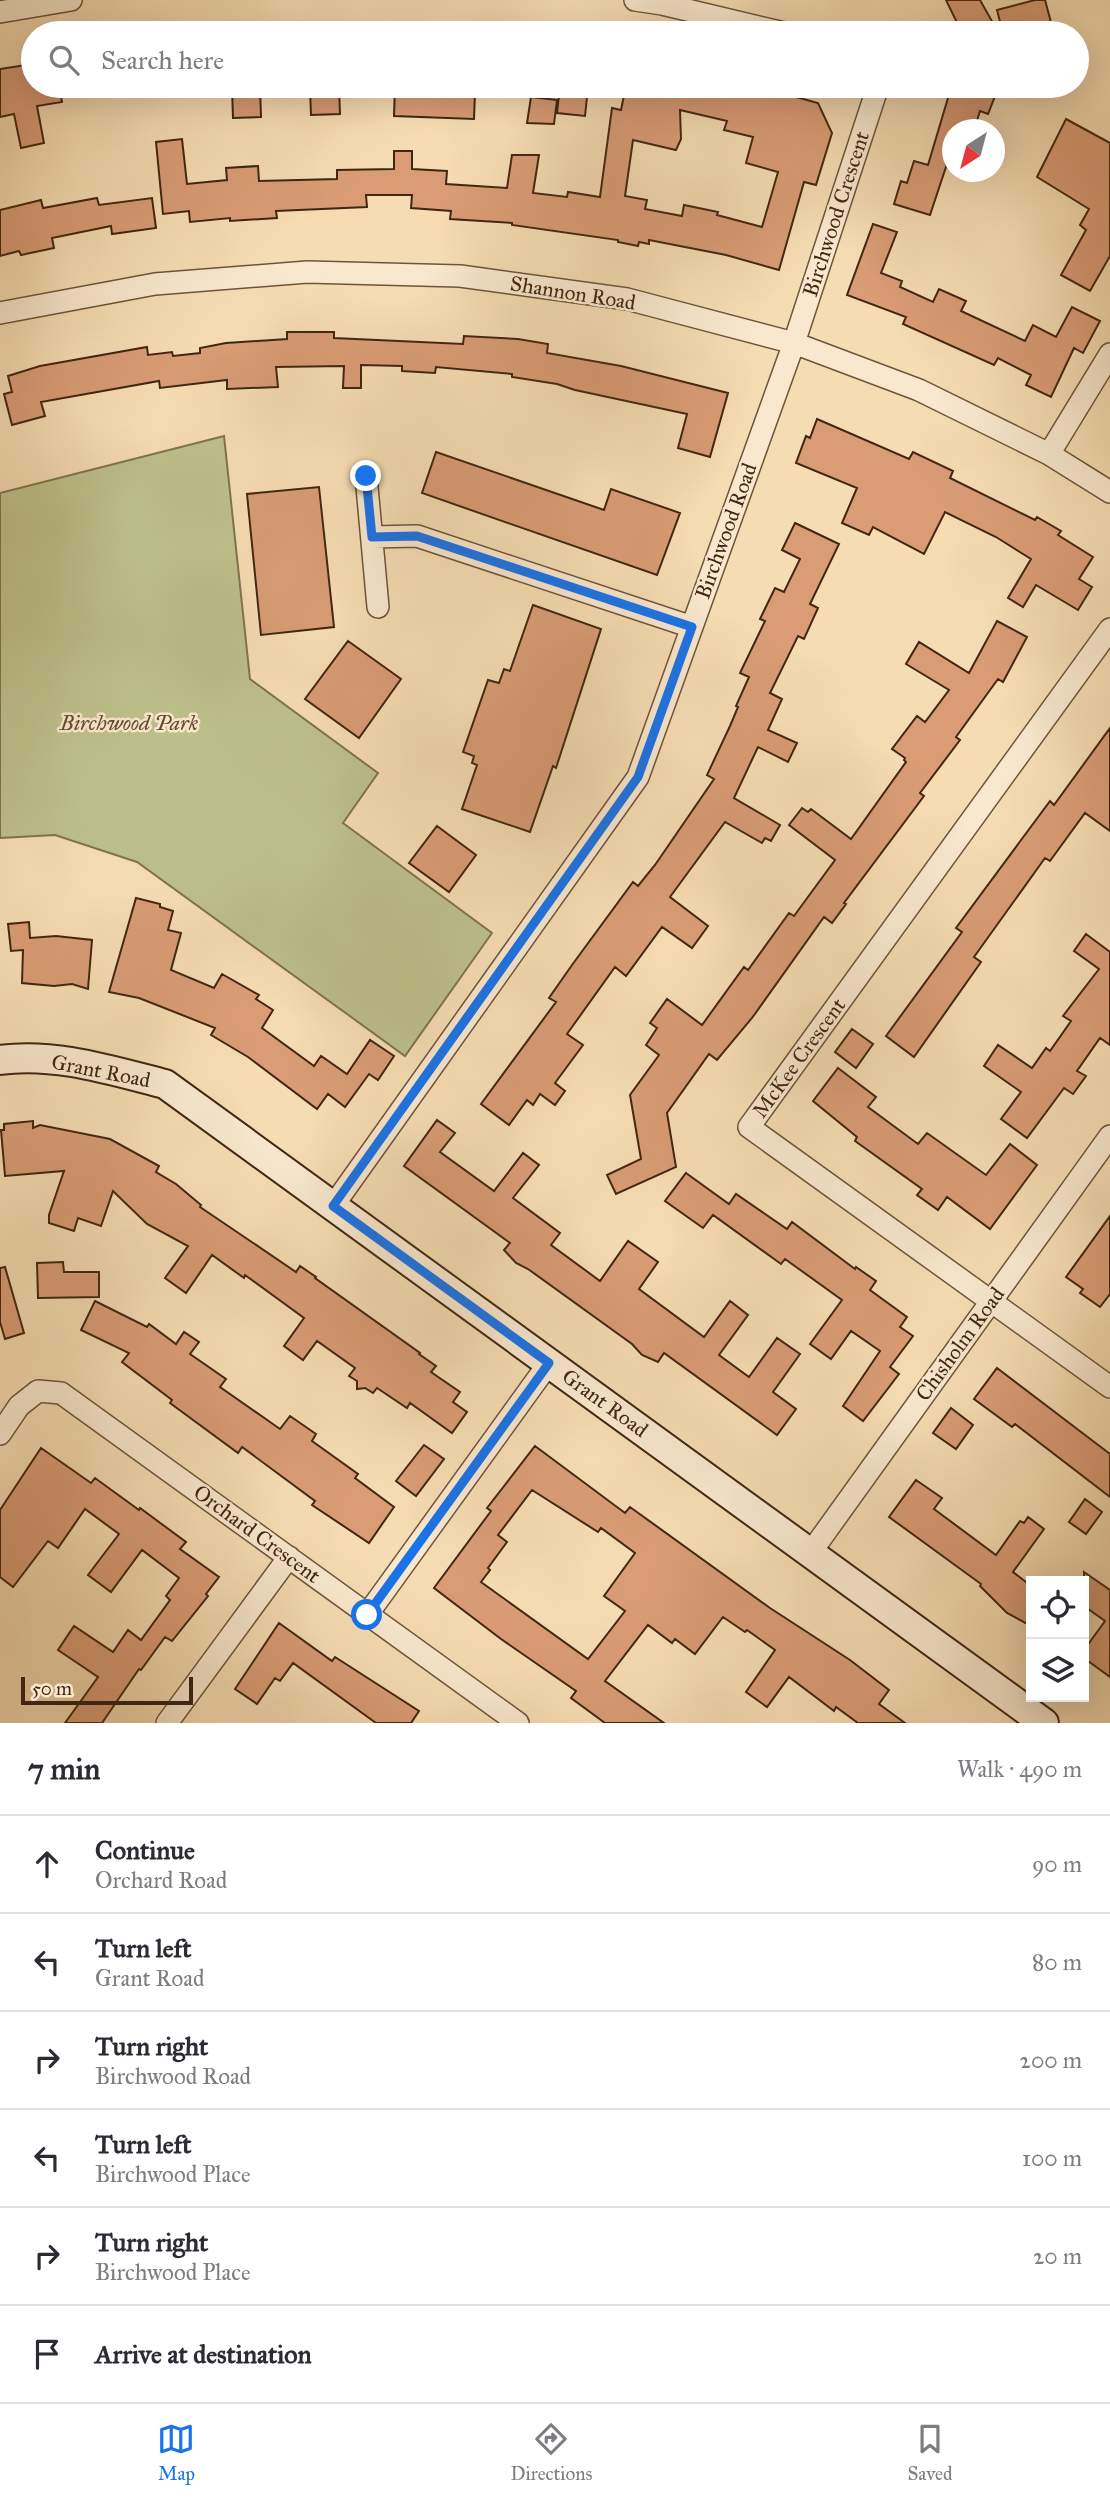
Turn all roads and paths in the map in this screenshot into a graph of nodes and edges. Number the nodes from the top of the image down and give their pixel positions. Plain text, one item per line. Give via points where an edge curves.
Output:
1 (71, 0) edge
2 (635, 0) edge
3 (0, 12) edge
4 (734, 21) edge
5 (874, 98) edge
6 (0, 313) edge
7 (794, 343) junction
8 (1110, 354) edge
9 (1049, 454) junction
10 (366, 476) dead end
11 (1110, 492) edge
12 (372, 537) junction
13 (378, 607) dead end
14 (692, 627) junction
15 (1110, 629) edge
16 (0, 1060) edge
17 (1110, 1136) edge
18 (333, 1206) junction
19 (991, 1301) junction
20 (549, 1363) junction
21 (1110, 1387) edge
22 (0, 1434) edge
23 (811, 1552) junction
24 (289, 1557) junction
25 (367, 1615) junction
26 (167, 1723) edge
27 (518, 1723) edge
28 (1044, 1723) edge

1 - 3 street
2 - 4 street
5 - 7 street, Birchwood Crescent
6 - 7 street, Shannon Road via 155,284 307,272 460,275 627,299
7 - 9 street, Shannon Road via 919,390
7 - 14 street, Birchwood Road
8 - 9 street
9 - 11 street, Shannon Road
10 - 12 street
12 - 13 street
12 - 14 street via 417,536
14 - 18 street, Birchwood Road via 638,777
15 - 19 street, McKee Crescent via 749,1126
16 - 18 street, Grant Road via 20,1057 93,1066 165,1084
17 - 19 street, Chisholm Road
18 - 20 street, Grant Road
19 - 21 street, McKee Crescent
19 - 23 street, Chisholm Road
20 - 23 street, Grant Road
20 - 25 street
22 - 24 street, Orchard Crescent via 19,1406 38,1391 61,1393
23 - 28 street, Grant Road
24 - 25 street, Orchard Crescent
24 - 26 street
25 - 27 street, Orchard Crescent

